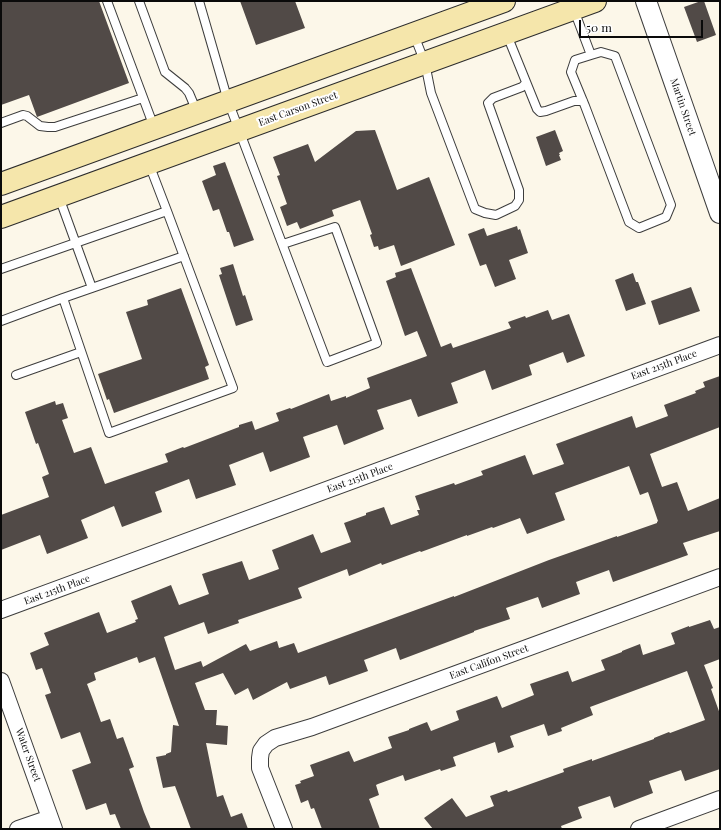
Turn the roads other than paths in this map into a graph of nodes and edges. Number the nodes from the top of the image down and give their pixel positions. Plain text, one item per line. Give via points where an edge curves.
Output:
1 (108, 1) edge
2 (139, 1) edge
3 (199, 1) edge
4 (504, 1) edge
5 (595, 1) edge
6 (646, 1) edge
7 (574, 8) junction
8 (507, 33) junction
9 (414, 34) junction
10 (591, 55) junction
11 (424, 62) junction
12 (526, 83) junction
13 (143, 98) junction
14 (228, 101) junction
15 (583, 101) junction
16 (197, 112) junction
17 (1, 123) edge
18 (154, 128) junction
19 (239, 130) junction
20 (149, 163) junction
21 (1, 184) edge
22 (59, 196) junction
23 (719, 204) edge
24 (167, 211) junction
25 (1, 217) edge
26 (75, 243) junction
27 (283, 244) junction
28 (184, 256) junction
29 (1, 269) edge
30 (92, 288) junction
31 (63, 298) junction
32 (1, 321) edge
33 (720, 345) edge
34 (81, 352) junction
35 (16, 375) dead end
36 (720, 578) edge
37 (1, 610) edge
38 (1, 681) edge
39 (720, 799) edge
40 (52, 823) edge
41 (18, 829) edge
42 (284, 829) edge
43 (639, 829) edge

1 - 13 lane
2 - 16 lane via 165,72 189,93
3 - 14 lane
4 - 9 main road
5 - 7 main road, East Carson Street
6 - 23 street, Martin Street
7 - 8 main road, East Carson Street
7 - 10 lane
8 - 11 main road, East Carson Street
8 - 12 lane
9 - 11 lane
9 - 14 main road
10 - 15 lane via 575,60 571,72
10 - 15 lane via 601,52 615,56 671,205 666,217 639,228 629,222
11 - 12 lane via 431,92 475,209 485,213 496,215 515,206 519,200 519,190 488,103 493,98
11 - 19 main road, East Carson Street
12 - 15 lane via 540,112 574,101
13 - 17 lane via 55,127 40,126 23,115
13 - 18 lane
14 - 16 main road
14 - 19 lane
16 - 18 main road
18 - 21 main road
19 - 20 main road, East Carson Street
19 - 27 lane
20 - 22 main road, East Carson Street
20 - 24 lane
22 - 25 main road, East Carson Street
22 - 26 lane
24 - 26 lane
24 - 28 lane
26 - 29 lane
26 - 30 lane
27 - 27 lane via 327,362 377,343 335,227
28 - 30 lane
28 - 34 lane via 233,388 109,433
30 - 31 lane
31 - 32 lane
31 - 34 lane
33 - 37 street, East 215th Place
34 - 35 lane
36 - 42 street, East Califon Street via 312,727 275,738 261,751 260,768
38 - 40 street, Water Street
39 - 43 street
40 - 41 street

